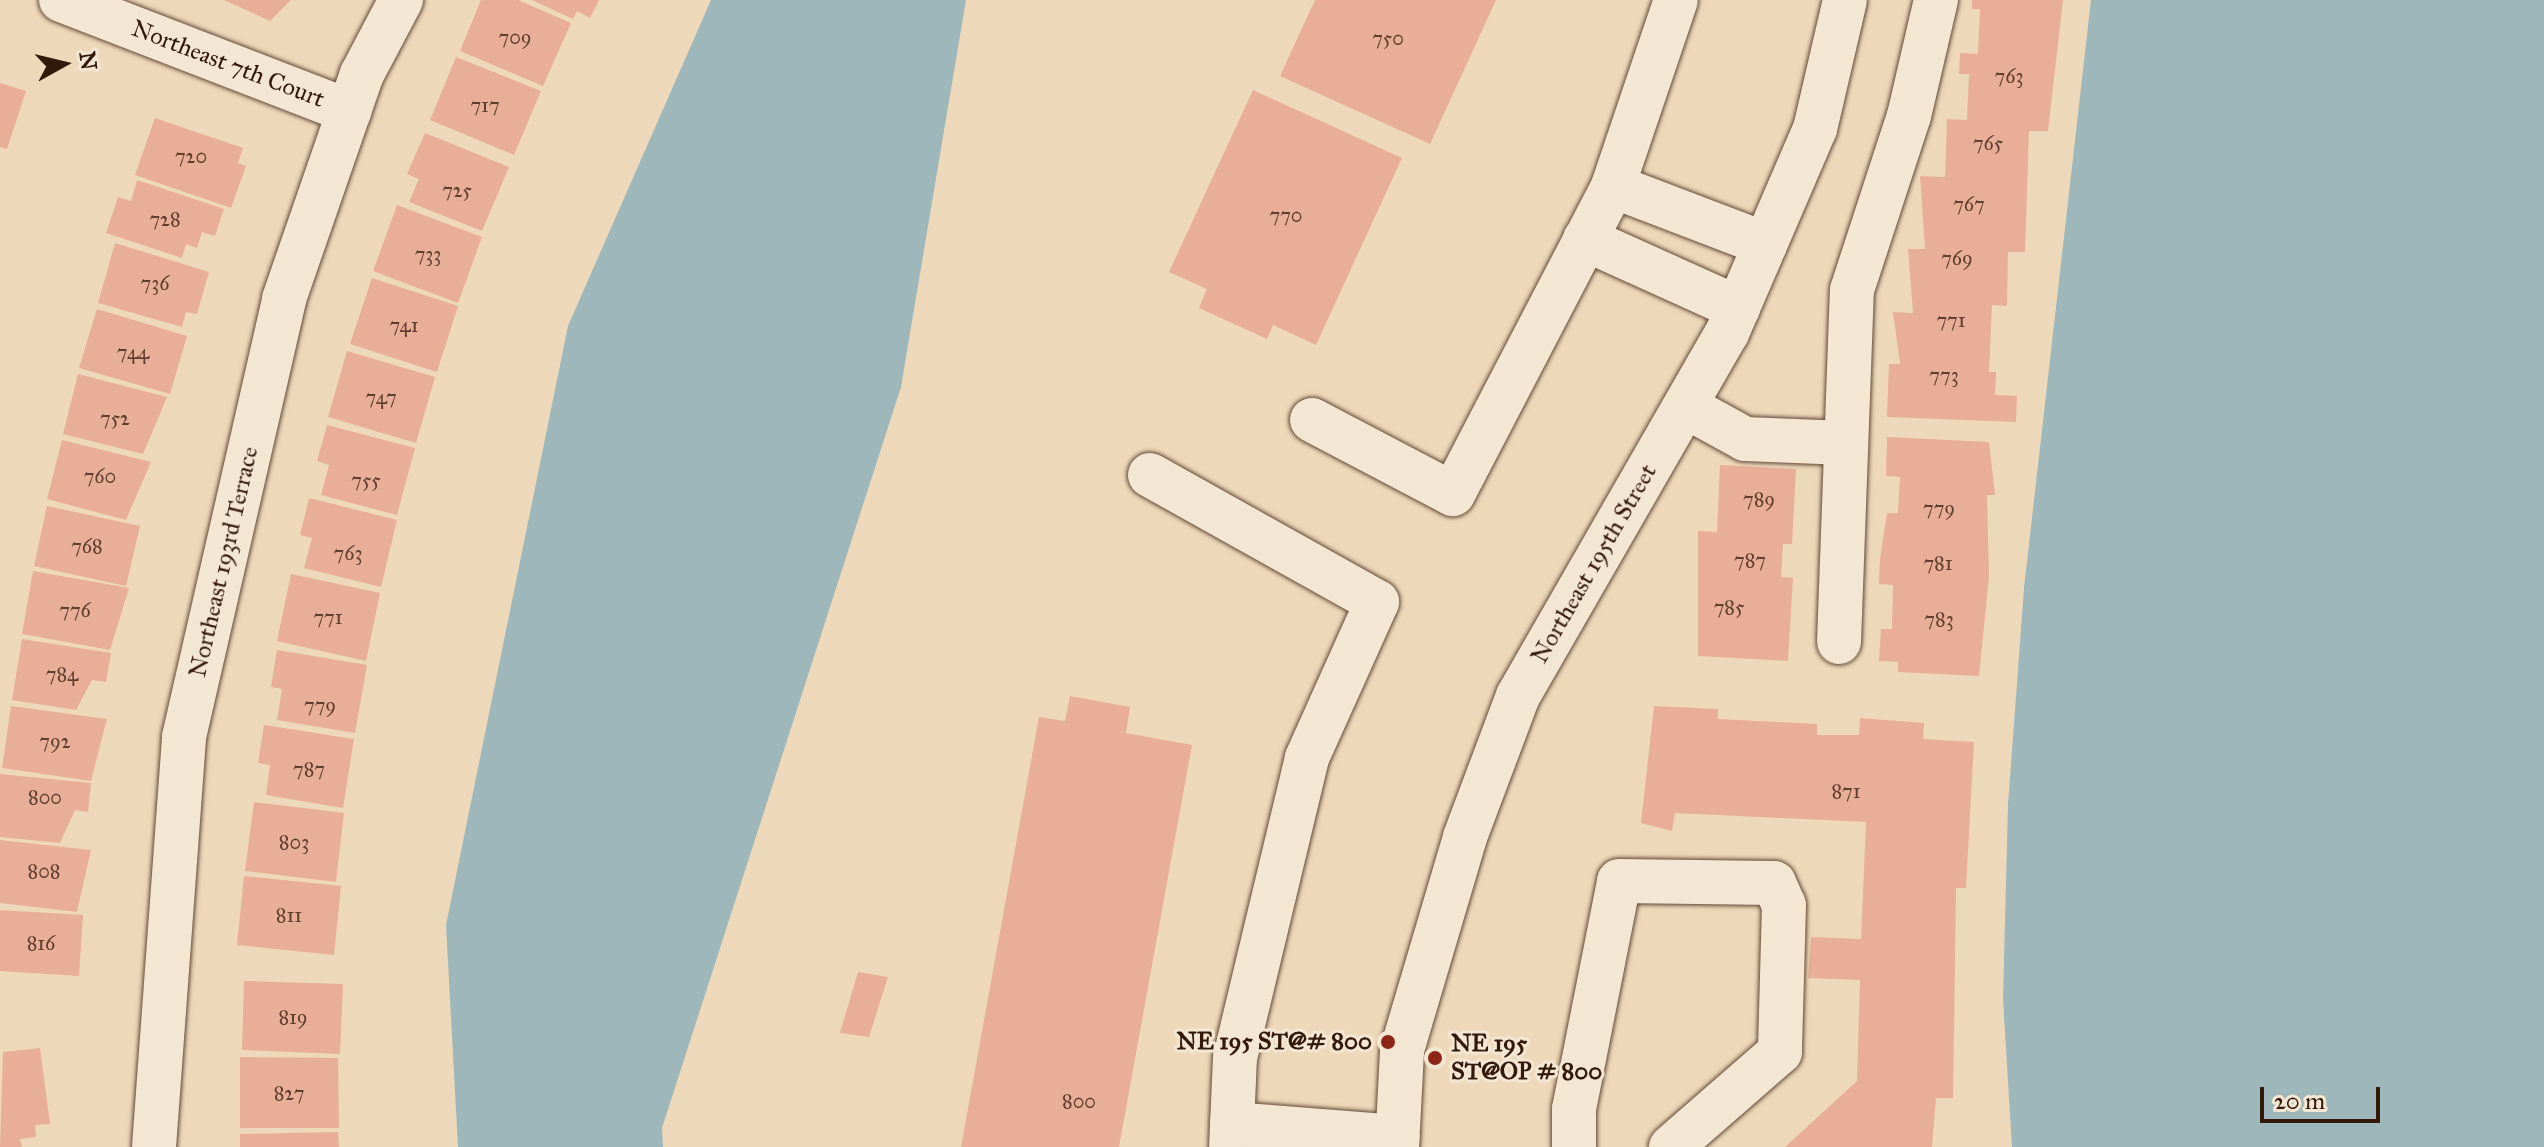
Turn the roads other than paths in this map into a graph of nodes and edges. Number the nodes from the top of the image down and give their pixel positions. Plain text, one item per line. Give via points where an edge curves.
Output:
1 (61, 0) edge
2 (401, 0) edge
3 (1676, 0) edge
4 (1845, 0) edge
5 (1936, 0) edge
6 (349, 111) junction
7 (1613, 186) junction
8 (1585, 239) junction
9 (1765, 244) junction
10 (1738, 308) junction
11 (1685, 406) junction
12 (1312, 420) dead end
13 (1846, 443) junction
14 (1150, 475) dead end
15 (1839, 642) dead end
16 (1232, 1136) edge
17 (1397, 1142) edge
18 (154, 1147) edge
19 (1574, 1147) edge
20 (1671, 1147) edge

1 - 6 street, Northeast 7th Court
2 - 6 street, Northeast 193rd Terrace
3 - 7 street
4 - 9 street, Northeast 195th Street via 1815,129
5 - 13 street via 1909,116 1852,290
6 - 18 street, Northeast 193rd Terrace via 284,299 184,737
7 - 8 street
7 - 9 street
8 - 10 street
8 - 12 street via 1453,494
9 - 10 street, Northeast 195th Street
10 - 11 street, Northeast 195th Street
11 - 13 street via 1745,439
11 - 17 street, Northeast 195th Street via 1518,696 1465,837 1402,1050
13 - 15 street
14 - 16 street via 1377,602 1307,758 1235,1057
16 - 17 street
19 - 20 street via 1574,1109 1619,881 1774,883 1784,905 1780,1052

